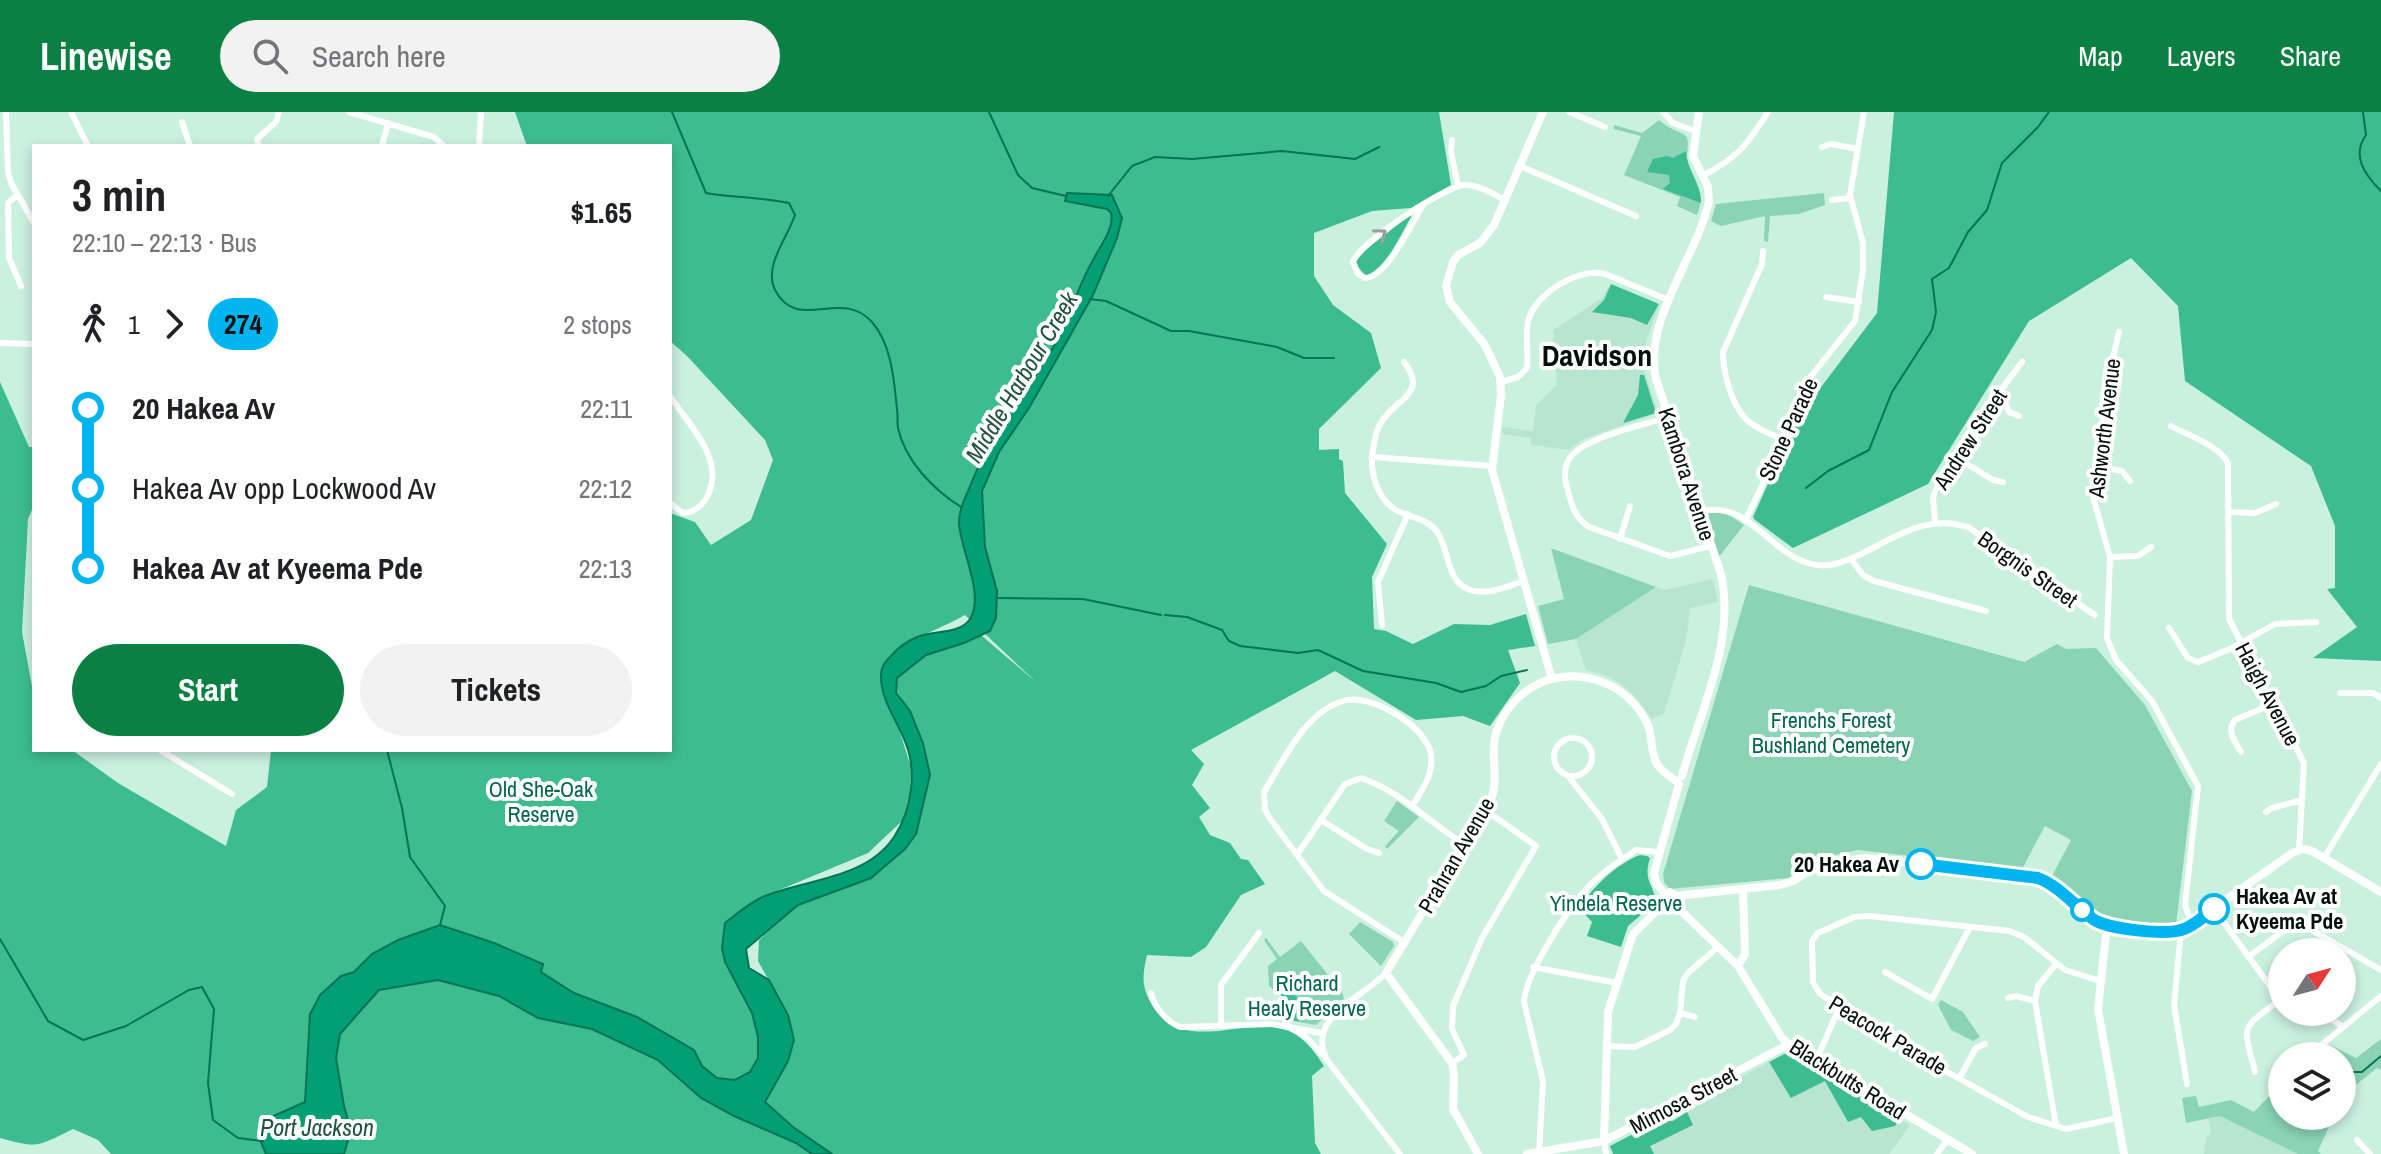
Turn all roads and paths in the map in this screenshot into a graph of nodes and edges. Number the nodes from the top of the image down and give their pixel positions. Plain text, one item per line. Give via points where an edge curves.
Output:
1 (6, 112) edge
2 (71, 112) edge
3 (279, 112) edge
4 (349, 112) edge
5 (481, 112) edge
6 (1543, 112) edge
7 (1569, 112) edge
8 (1663, 112) edge
9 (1699, 112) edge
10 (1768, 112) edge
11 (1864, 112) edge
12 (182, 122) dead end
13 (388, 123) junction
14 (1605, 127) dead end
15 (1695, 131) junction
16 (1452, 140) dead end
17 (87, 144) edge
18 (189, 144) edge
19 (258, 144) edge
20 (383, 144) edge
21 (442, 144) edge
22 (479, 144) edge
23 (1822, 147) dead end
24 (1858, 149) junction
25 (1520, 166) junction
26 (1702, 176) junction
27 (1458, 186) junction
28 (17, 195) junction
29 (1851, 198) junction
30 (1505, 200) junction
31 (1832, 200) dead end
32 (1422, 207) junction
33 (1636, 216) dead end
34 (32, 220) edge
35 (1763, 251) dead end
36 (21, 286) dead end
37 (1826, 297) dead end
38 (1670, 300) junction
39 (1859, 302) junction
40 (2119, 332) dead end
41 (0, 343) edge
42 (32, 344) edge
43 (1404, 362) dead end
44 (2022, 362) dead end
45 (1501, 382) junction
46 (2000, 391) junction
47 (672, 399) edge
48 (2019, 416) dead end
49 (1668, 417) junction
50 (2171, 426) dead end
51 (1784, 440) junction
52 (1372, 457) junction
53 (1957, 458) junction
54 (1492, 466) junction
55 (2097, 466) junction
56 (2130, 481) dead end
57 (2003, 482) dead end
58 (2276, 504) dead end
59 (672, 505) edge
60 (1630, 506) dead end
61 (1699, 512) junction
62 (2229, 512) junction
63 (1408, 514) junction
64 (1745, 521) junction
65 (1935, 522) junction
66 (1620, 539) junction
67 (1710, 546) junction
68 (2151, 547) dead end
69 (2110, 557) junction
70 (1851, 559) junction
71 (1524, 581) junction
72 (1986, 611) dead end
73 (2095, 615) dead end
74 (2316, 622) dead end
75 (1382, 625) dead end
76 (2169, 628) dead end
77 (2240, 643) junction
78 (1552, 679) junction
79 (2340, 693) dead end
80 (2381, 698) edge
81 (2273, 704) junction
82 (163, 752) edge
83 (2241, 752) dead end
84 (2381, 764) edge
85 (1568, 776) junction
86 (1679, 780) junction
87 (232, 794) dead end
88 (2302, 800) junction
89 (1413, 805) junction
90 (1485, 810) junction
91 (2266, 812) dead end
92 (1321, 820) junction
93 (1464, 844) junction
94 (2303, 849) junction
95 (1659, 852) junction
96 (1379, 853) dead end
97 (1297, 855) junction
98 (2324, 858) junction
99 (1622, 859) junction
100 (1743, 890) junction
101 (2381, 891) edge
102 (1670, 899) junction
103 (2214, 909) junction
104 (2192, 924) junction
105 (2107, 925) junction
106 (1970, 927) junction
107 (2181, 931) junction
108 (1259, 933) dead end
109 (1404, 942) junction
110 (1718, 947) junction
111 (2248, 957) junction
112 (2056, 964) junction
113 (1738, 966) junction
114 (1533, 967) junction
115 (2381, 970) edge
116 (1885, 972) dead end
117 (1386, 973) junction
118 (2100, 981) junction
119 (1617, 983) junction
120 (2268, 983) edge
121 (1151, 993) dead end
122 (2381, 996) edge
123 (2008, 998) dead end
124 (2035, 1001) junction
125 (1839, 1008) junction
126 (2268, 1009) edge
127 (1680, 1013) junction
128 (2356, 1015) edge
129 (1695, 1017) dead end
130 (1285, 1024) junction
131 (1221, 1026) junction
132 (2342, 1026) edge
133 (1321, 1033) junction
134 (2324, 1042) edge
135 (1789, 1044) junction
136 (1985, 1044) dead end
137 (1606, 1046) junction
138 (1327, 1060) junction
139 (1816, 1061) junction
140 (1452, 1063) junction
141 (2255, 1072) dead end
142 (1960, 1077) junction
143 (2187, 1084) dead end
144 (2117, 1118) junction
145 (2056, 1126) junction
146 (1948, 1139) junction
147 (2357, 1140) dead end
148 (1604, 1141) junction
149 (1539, 1153) edge
150 (1400, 1154) edge
151 (1478, 1154) edge
152 (1527, 1154) edge
153 (1606, 1154) edge
154 (1937, 1154) edge
155 (1972, 1154) edge
156 (2124, 1154) edge
157 (2370, 1154) edge

1 - 28 street via 8,172
2 - 17 street
3 - 19 street
4 - 13 street
5 - 22 street
6 - 25 street
7 - 14 street
8 - 15 street via 1673,123
9 - 15 street, Kambora Avenue
10 - 26 street via 1742,151
11 - 24 street, Stone Parade
12 - 18 street
13 - 20 street
13 - 21 street
15 - 26 street, Kambora Avenue via 1693,156
16 - 27 street
23 - 24 street
24 - 29 street, Stone Parade
25 - 30 street
25 - 33 street
26 - 38 street, Kambora Avenue via 1709,194 1707,212
27 - 30 street via 1474,186
27 - 32 street
28 - 34 street
28 - 36 street via 8,203 9,258
29 - 31 street
29 - 39 street, Stone Parade via 1863,243
30 - 45 street via 1486,237 1453,262 1446,286 1454,308 1488,349
32 -> 32 street via 1375,276 1358,274 1355,254
35 - 51 street via 1723,352 1723,367 1746,419
37 - 39 street
38 - 45 street via 1605,274 1583,274 1547,293 1535,306 1527,325 1527,368
38 - 49 street, Kambora Avenue via 1653,353
39 - 51 street, Stone Parade via 1848,333 1808,380
40 - 55 street, Ashworth Avenue
41 - 42 street
43 - 52 street via 1415,383 1382,421
44 - 46 street, Andrew Street
45 - 54 street
46 - 48 street via 2009,412
46 - 53 street, Andrew Street
47 - 59 street via 714,469 699,508 683,513
49 - 61 street, Kambora Avenue
49 - 66 street via 1588,443 1568,460 1565,478 1575,514 1589,527
50 - 62 street, Haigh Avenue via 2224,455
51 - 64 street, Stone Parade
52 - 54 street
52 - 63 street via 1378,489 1390,505
53 - 57 street
53 - 65 street, Andrew Street via 1933,497
54 - 71 street
55 - 56 street via 2122,471
55 - 69 street, Ashworth Avenue via 2094,506
58 - 62 street via 2255,513
60 - 66 street
61 - 64 street via 1730,510
61 - 67 street, Kambora Avenue
62 - 77 street, Haigh Avenue via 2229,619
63 - 71 street via 1431,524 1451,570 1469,590
63 - 75 street via 1378,582
64 - 70 street via 1802,561 1832,565
65 - 70 street
65 - 73 street, Borgnis Street via 1968,527
66 - 67 street via 1670,556
67 - 86 street, Kambora Avenue via 1724,587 1725,629
68 - 69 street via 2138,556
69 - 104 street, Ashworth Avenue via 2110,649 2152,701 2198,786 2185,905
70 - 72 street via 1874,581
71 - 78 street
74 - 77 street via 2275,624
76 - 77 street via 2193,662
77 - 81 street, Haigh Avenue
78 - 86 street via 1594,679 1622,693 1647,724 1658,767
78 - 90 street, Prahran Avenue via 1527,691 1502,718 1492,753 1495,788
79 - 80 street
81 - 83 street via 2231,725
81 - 88 street, Haigh Avenue via 2304,763
82 - 87 street
84 - 98 street
85 - 85 street via 1554,757 1559,745 1576,739 1586,744 1591,761 1585,772
85 - 99 street via 1602,819
86 - 95 street, Kambora Avenue
88 - 91 street
88 - 94 street, Haigh Avenue
89 - 92 street via 1361,778 1345,784
89 - 93 street
89 - 97 street via 1430,776 1431,751 1425,738 1376,705 1341,701 1305,727 1264,792 1265,810
90 - 93 street, Prahran Avenue
90 - 140 street via 1536,846 1482,938 1454,1004 1452,1029 1464,1055
92 - 96 street
92 - 97 street
93 - 109 street, Prahran Avenue
94 - 98 street
94 - 103 street
95 - 99 street via 1636,850
95 - 102 street, Kambora Avenue via 1654,877
97 - 109 street via 1332,899
98 - 101 street
99 - 114 street via 1586,888
100 - 102 street
100 - 105 street via 1785,885 1817,866 1865,858 2036,877
100 - 113 street via 1745,954
102 - 110 street
102 - 119 street via 1633,934
103 - 104 street
103 - 111 street
104 - 107 street
105 - 107 street
105 - 118 street
106 - 112 street, Peacock Parade via 2024,937
106 - 116 street via 1932,999
106 - 125 street, Peacock Parade via 1862,915 1818,933 1812,941 1813,982
107 - 143 street via 2174,1005
108 - 131 street via 1221,985
109 - 117 street, Prahran Avenue
110 - 113 street
110 - 127 street via 1683,981
111 - 115 street via 2289,927 2303,925
111 - 120 street
112 - 118 street, Peacock Parade
112 - 124 street via 2038,986
113 - 135 street, Blackbutts Road
114 - 119 street
114 - 149 street via 1524,1002 1543,1081
117 - 133 street via 1329,1020
117 - 140 street
118 - 144 street via 2098,1009
119 - 137 street
121 - 131 street via 1175,1025
122 - 128 street
123 - 124 street
124 - 145 street
125 - 139 street
125 - 142 street, Peacock Parade
126 - 141 street via 2245,1031
127 - 129 street
127 - 137 street via 1670,1030 1642,1045
130 - 131 street
130 - 133 street
130 - 138 street
132 - 134 street
133 - 138 street
135 - 139 street, Blackbutts Road
135 - 148 street, Mimosa Street
136 - 142 street via 1976,1048
137 - 148 street
138 - 150 street
139 - 146 street, Blackbutts Road
140 - 151 street via 1453,1109
142 - 145 street, Peacock Parade via 2028,1117
144 - 145 street, Peacock Parade
144 - 156 street
146 - 154 street
146 - 155 street, Blackbutts Road
147 - 157 street
148 - 149 street, Mimosa Street
148 - 153 street
149 - 152 street, Mimosa Street

